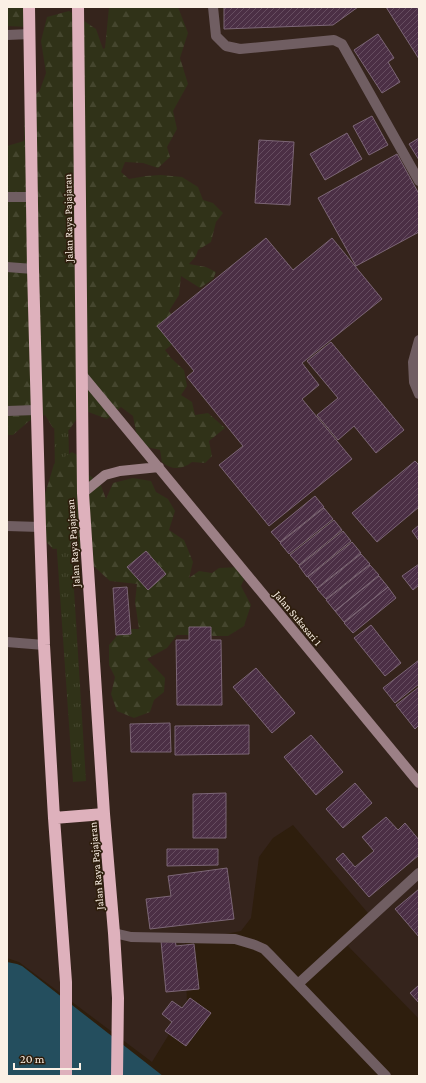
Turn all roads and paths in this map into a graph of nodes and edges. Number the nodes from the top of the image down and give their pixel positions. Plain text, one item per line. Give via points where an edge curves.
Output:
1 (29, 7) edge
2 (78, 7) edge
3 (213, 7) edge
4 (30, 34) junction
5 (7, 35) edge
6 (419, 181) edge
7 (7, 197) edge
8 (33, 197) junction
9 (7, 267) edge
10 (34, 269) junction
11 (419, 340) edge
12 (83, 376) junction
13 (419, 394) edge
14 (7, 410) edge
15 (36, 410) junction
16 (158, 467) junction
17 (83, 493) junction
18 (7, 526) edge
19 (40, 527) junction
20 (7, 642) edge
21 (44, 645) junction
22 (419, 783) edge
23 (104, 814) junction
24 (54, 818) junction
25 (419, 873) edge
26 (114, 933) junction
27 (298, 984) junction
28 (66, 1076) edge
29 (117, 1076) edge
30 (386, 1076) edge

1 - 4 highway
2 - 12 highway, Jalan Raya Pajajaran
3 - 6 street via 216,36 226,46 240,50 334,40 342,44
4 - 5 street
4 - 8 highway
7 - 8 street
8 - 10 highway
9 - 10 street
10 - 15 highway
11 - 13 street via 413,362 414,382
12 - 16 street, Jalan Sukasari 1
12 - 17 highway, Jalan Raya Pajajaran
14 - 15 street
15 - 19 highway
16 - 17 street via 105,474
16 - 22 street, Jalan Sukasari 1
17 - 23 highway, Jalan Raya Pajajaran
18 - 19 street
19 - 21 highway
20 - 21 street
21 - 24 highway
23 - 24 highway
23 - 26 highway, Jalan Raya Pajajaran
24 - 28 highway via 66,982
25 - 27 street
26 - 27 street via 131,937 235,939 247,942 264,949
26 - 29 highway, Jalan Raya Pajajaran via 118,998
27 - 30 street

